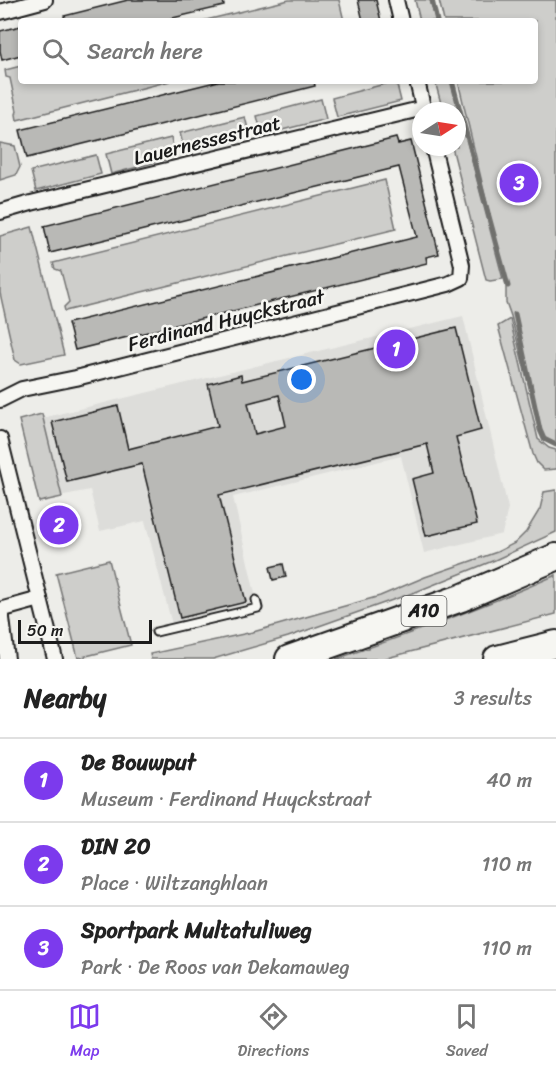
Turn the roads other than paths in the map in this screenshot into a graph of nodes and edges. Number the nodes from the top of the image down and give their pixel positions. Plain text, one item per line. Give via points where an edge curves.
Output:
1 (45, 0) edge
2 (396, 0) edge
3 (0, 12) edge
4 (401, 18) edge
5 (418, 84) edge
6 (422, 102) edge
7 (412, 112) edge
8 (435, 156) edge
9 (0, 212) edge
10 (0, 400) edge
11 (0, 438) edge
12 (556, 557) edge
13 (40, 599) junction
14 (256, 600) dead end
15 (0, 610) edge
16 (156, 632) dead end
17 (556, 644) edge
18 (7, 659) edge
19 (55, 659) edge
20 (289, 659) edge
21 (497, 659) edge

1 - 3 street
2 - 4 street
5 - 6 street
7 - 9 street, Lauernessestraat
8 - 10 street, Ferdinand Huyckstraat via 462,265 461,278 22,389
11 - 13 street
12 - 20 highway, A10 via 461,598
13 - 15 street
13 - 19 street
14 - 16 lane via 258,608
15 - 18 street
17 - 21 highway

